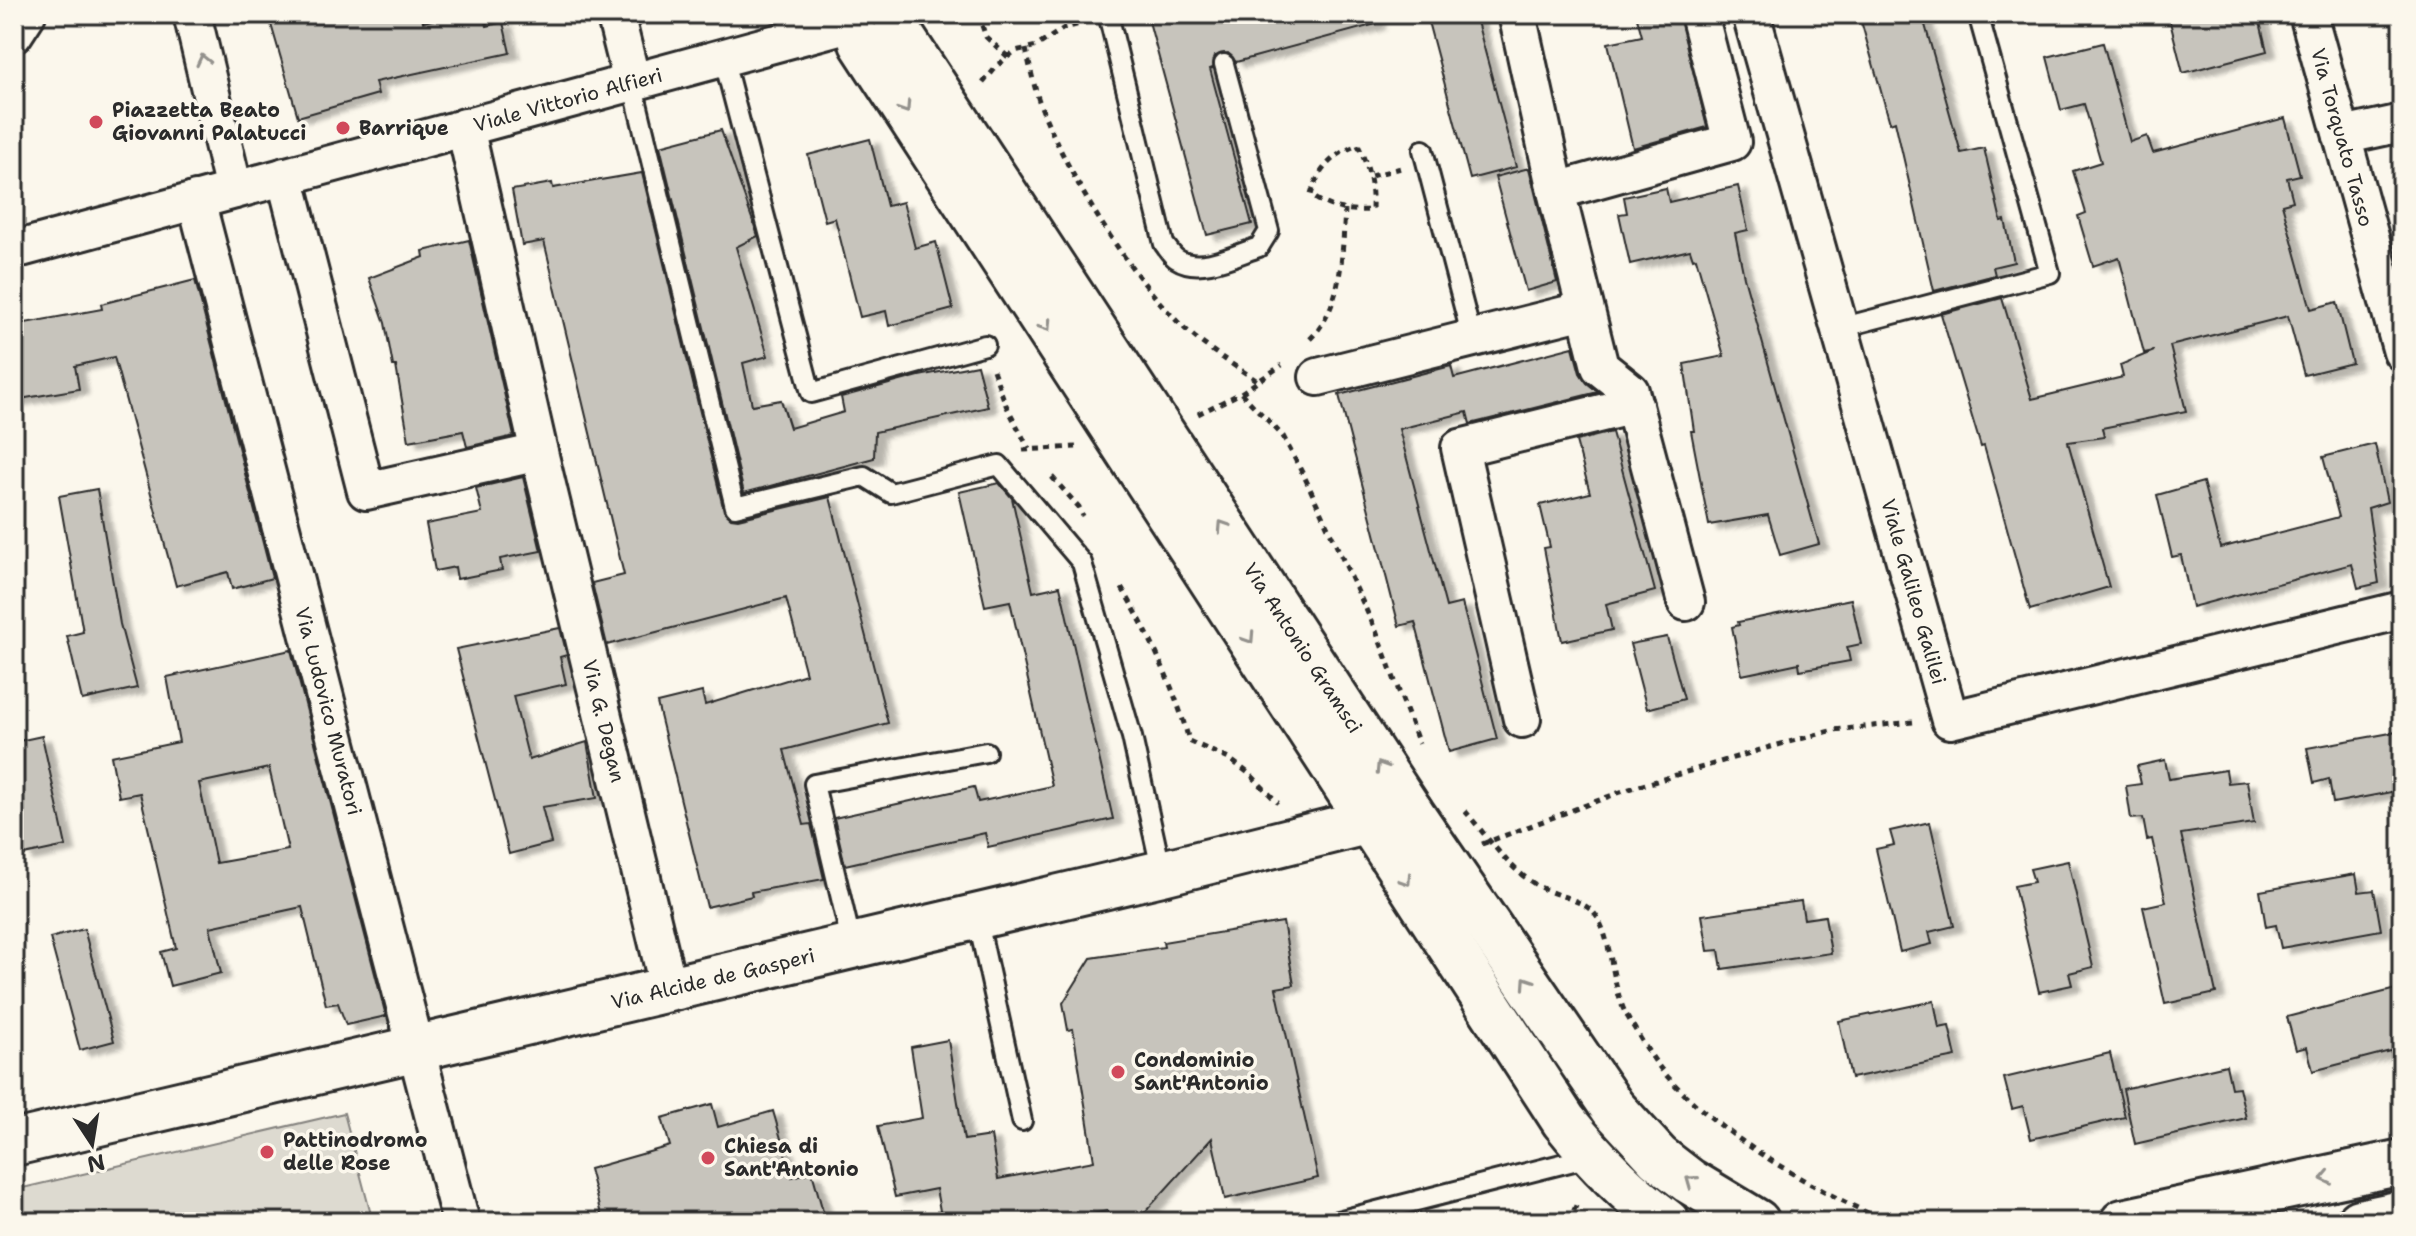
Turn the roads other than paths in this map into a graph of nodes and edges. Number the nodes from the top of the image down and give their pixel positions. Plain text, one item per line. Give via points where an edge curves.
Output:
1 (27, 14) edge
2 (192, 14) edge
3 (615, 14) edge
4 (1517, 14) edge
5 (1699, 14) edge
6 (1751, 14) edge
7 (1978, 14) edge
8 (2308, 14) edge
9 (1109, 17) edge
10 (869, 25) edge
11 (14, 34) edge
12 (723, 57) junction
13 (1224, 64) dead end
14 (632, 82) junction
15 (2402, 123) edge
16 (465, 127) junction
17 (2342, 136) junction
18 (1423, 150) dead end
19 (285, 176) junction
20 (234, 190) junction
21 (1556, 191) junction
22 (196, 200) junction
23 (14, 250) edge
24 (1585, 310) junction
25 (1840, 328) junction
26 (1472, 338) junction
27 (985, 345) road end
28 (2402, 352) edge
29 (1303, 368) road end
30 (1634, 405) junction
31 (1143, 440) junction
32 (539, 452) junction
33 (1686, 602) dead end
34 (2402, 610) edge
35 (1522, 719) dead end
36 (986, 752) dead end
37 (1389, 817) junction
38 (1162, 873) junction
39 (977, 916) junction
40 (852, 945) junction
41 (669, 990) junction
42 (416, 1049) junction
43 (1022, 1121) dead end
44 (14, 1143) edge
45 (1593, 1156) junction
46 (2402, 1162) edge
47 (2402, 1213) edge
48 (461, 1222) edge
49 (1334, 1222) edge
50 (1667, 1222) edge
51 (1757, 1222) edge
52 (2123, 1222) edge
53 (2359, 1222) edge

1 - 11 street
20 -> 2 street
3 - 14 street
4 - 21 street
5 - 21 street via 1732,142
6 - 25 street, Viale Galileo Galilei
7 - 25 lane via 2050,273
8 - 17 street, Via Torquato Tasso
9 - 13 lane via 1164,244 1175,259 1189,264 1259,247 1269,231
10 - 12 street, Viale Vittorio Alfieri
10 -> 31 street, Via Antonio Gramsci
10 - 31 street, Via Antonio Gramsci via 958,122
12 - 14 street, Viale Vittorio Alfieri
12 - 27 lane via 811,393
14 - 16 street, Viale Vittorio Alfieri
14 - 38 lane via 735,507 864,476 891,493 999,465 1082,563 1132,737
15 - 17 street
16 - 19 street, Viale Vittorio Alfieri
16 - 32 street, Via G. Degan
17 - 28 street, Via Torquato Tasso
18 - 26 lane
19 - 20 street, Viale Vittorio Alfieri
19 - 32 street via 366,491
20 - 22 street, Viale Vittorio Alfieri
21 - 24 street
22 - 23 street, Viale Vittorio Alfieri
22 - 42 street, Via Ludovico Muratori
24 - 26 street
24 - 30 street via 1600,367 1630,391
25 - 34 street, Viale Galileo Galilei via 1950,720
26 - 29 street
30 - 33 street
30 - 35 street via 1460,448
31 - 37 street, Via Antonio Gramsci
32 - 41 street, Via G. Degan
36 - 40 lane via 814,784
37 - 38 street, Via Alcide de Gasperi
37 -> 45 street, Via Antonio Gramsci via 1564,1121
51 -> 37 street, Via Antonio Gramsci via 1689,1181 1633,1131 1441,857
38 - 39 street, Via Alcide de Gasperi
39 - 40 street, Via Alcide de Gasperi
39 - 43 lane
40 - 41 street, Via Alcide de Gasperi
41 - 42 street, Via Alcide de Gasperi
42 - 44 street, Via Alcide de Gasperi
42 - 48 street, Via Ludovico Muratori
45 - 49 lane
45 - 50 street, Via Antonio Gramsci
46 -> 52 street
47 - 53 street

